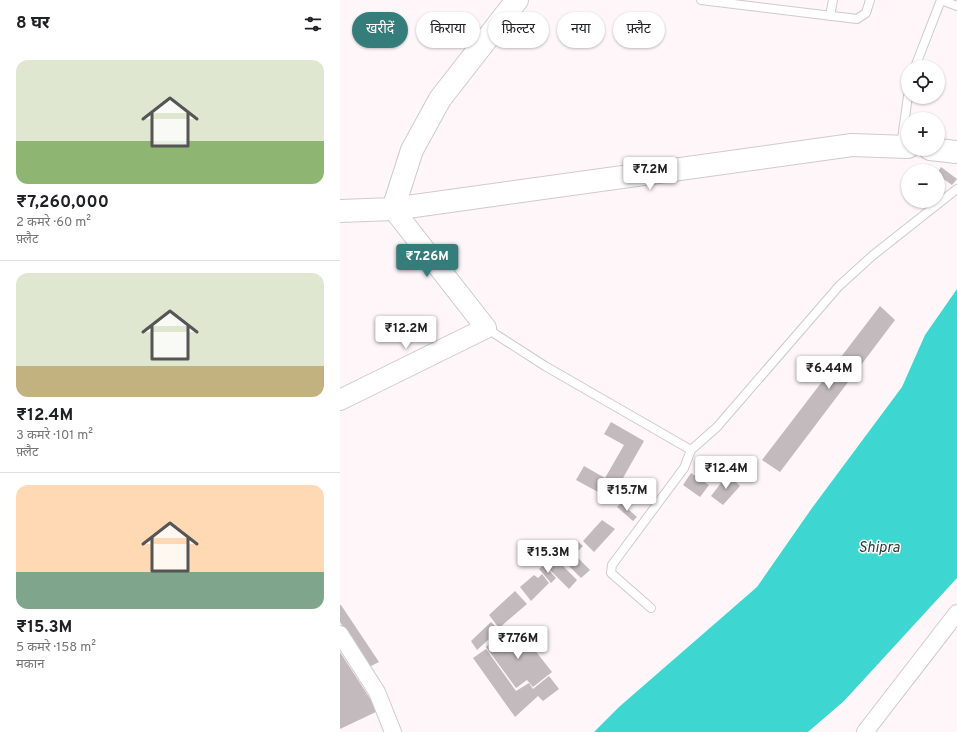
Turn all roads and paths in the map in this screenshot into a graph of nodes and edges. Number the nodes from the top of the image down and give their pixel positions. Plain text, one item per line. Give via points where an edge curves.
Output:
1 (517, 0) edge
2 (701, 0) edge
3 (833, 0) edge
4 (870, 0) edge
5 (941, 0) edge
6 (957, 6) edge
7 (830, 16) junction
8 (918, 60) edge
9 (901, 147) edge
10 (945, 151) edge
11 (957, 152) edge
12 (957, 189) edge
13 (393, 209) junction
14 (340, 210) edge
15 (486, 328) junction
16 (340, 400) edge
17 (691, 450) junction
18 (651, 608) dead end
19 (957, 613) edge
20 (340, 634) edge
21 (393, 732) edge
22 (865, 732) edge

1 - 13 main road via 440,99 412,150
2 - 7 lane
3 - 7 lane
4 - 7 lane via 866,13 857,19
5 - 6 lane
5 - 8 lane
9 - 13 main road via 852,145
10 - 11 main road
12 - 17 lane via 872,256 840,286 717,427
13 - 14 main road
13 - 15 street
15 - 16 street
15 - 17 lane via 545,366
17 - 18 lane via 684,468 612,565 611,573
19 - 22 street
20 - 21 street via 377,692

